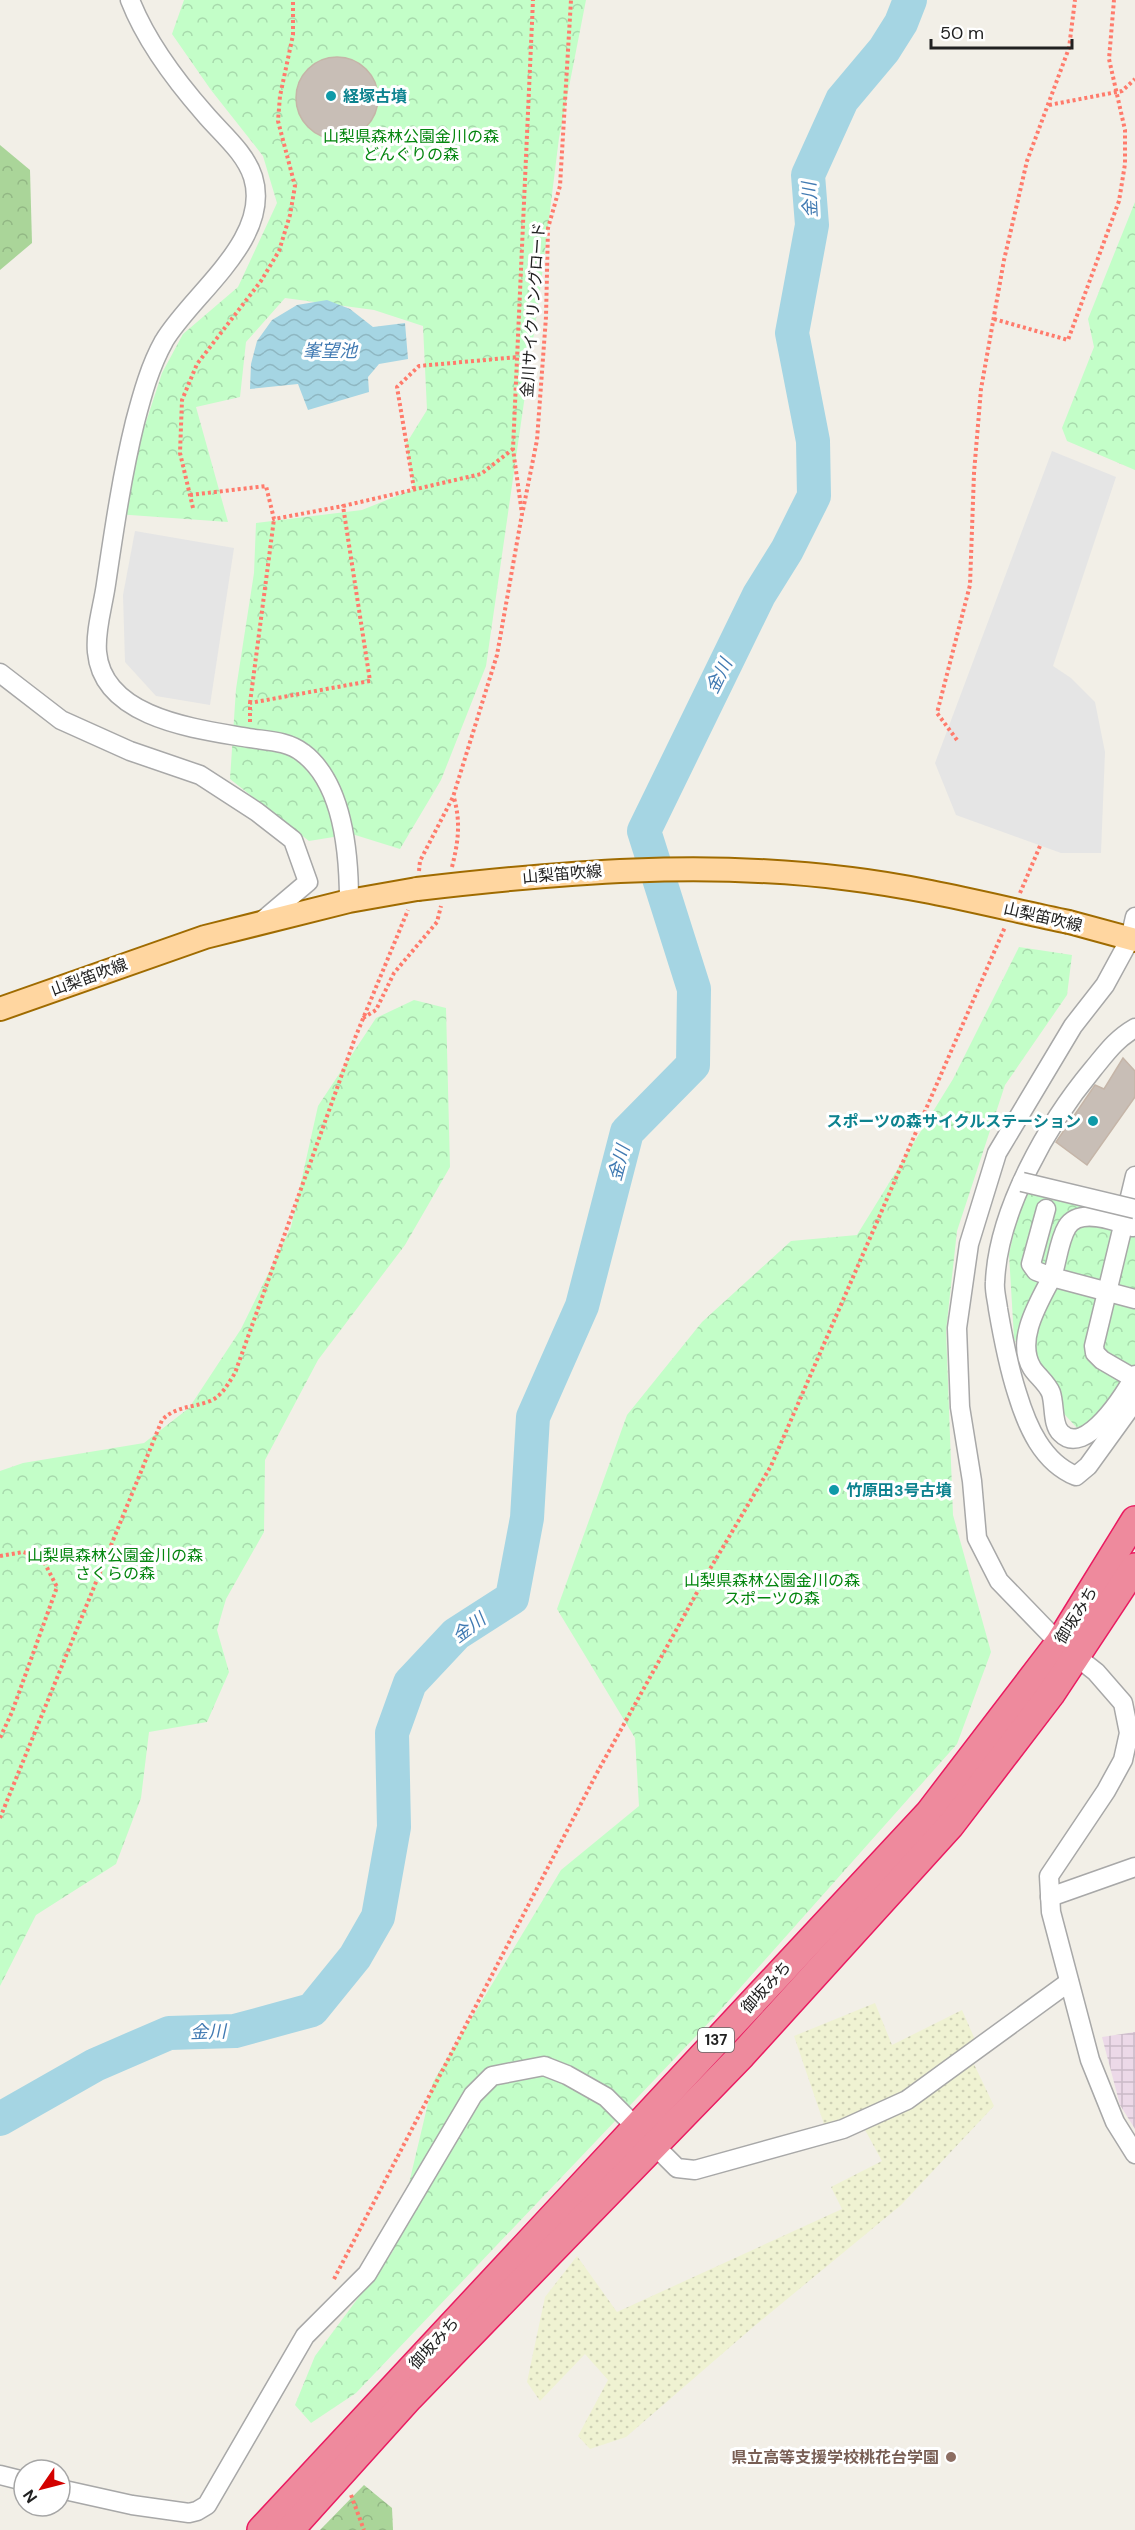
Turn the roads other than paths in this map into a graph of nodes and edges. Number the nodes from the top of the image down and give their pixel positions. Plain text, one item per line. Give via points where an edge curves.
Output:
1 (130, 0) edge
2 (0, 673) edge
3 (349, 901) junction
4 (262, 921) junction
5 (1133, 932) edge
6 (0, 1009) edge
7 (1135, 1028) edge
8 (1135, 1176) edge
9 (1022, 1182) junction
10 (1046, 1209) dead end
11 (1135, 1209) edge
12 (1129, 1226) edge
13 (1052, 1277) junction
14 (1108, 1290) junction
15 (1135, 1299) edge
16 (1134, 1377) edge
17 (1135, 1401) edge
18 (1135, 1521) edge
19 (1135, 1567) edge
20 (1068, 1650) junction
21 (1135, 1867) edge
22 (1050, 1897) junction
23 (1069, 1983) junction
24 (645, 2135) junction
25 (1135, 2154) edge
26 (72, 2492) edge
27 (261, 2530) edge
28 (290, 2530) edge

1 - 3 street via 163,59 241,154 253,176 256,198 252,222 239,245 164,341 144,388 112,539 97,654 113,688 126,703 146,714 287,744 303,753 322,774 339,815 349,859
2 - 4 street via 61,720 130,751 200,775 293,840 308,882
3 - 4 main road, 山梨笛吹線
3 - 5 main road, 山梨笛吹線, bridge via 417,889 593,871 771,871 908,887
4 - 6 main road, 山梨笛吹線
5 - 20 street via 1105,985 1073,1026 997,1153 969,1245 957,1328 960,1407 977,1538 999,1581
7 - 9 street via 1119,1038 1066,1103 1043,1138
8 - 12 street
9 - 11 street, bridge
9 - 17 street via 1001,1239 994,1283 1005,1354 1027,1423 1051,1460 1076,1476 1088,1466
10 - 13 street via 1031,1264 1036,1271
12 - 13 street via 1086,1216 1076,1218 1067,1226
12 - 14 street
13 - 14 street
13 - 16 street via 1037,1304 1026,1347 1031,1367 1051,1393 1061,1434 1072,1439 1094,1430 1126,1393
14 - 15 street
14 - 16 street via 1095,1353
18 - 20 highway, 御坂みち / 137
19 - 20 highway, 御坂みち / 137
20 - 22 street via 1096,1672 1123,1703 1129,1733 1118,1770 1049,1876
20 - 24 highway, 御坂みち / 137 via 1051,1695 950,1826 742,2055
21 - 22 street
22 - 23 street
23 - 24 street via 907,2100 843,2129 695,2170 677,2168
23 - 25 street via 1090,2060 1115,2122
24 - 26 street via 606,2097 544,2066 492,2076 473,2095 366,2274 305,2336 207,2505 189,2513
24 - 27 highway, 御坂みち / 137
24 - 28 highway, 御坂みち / 137

